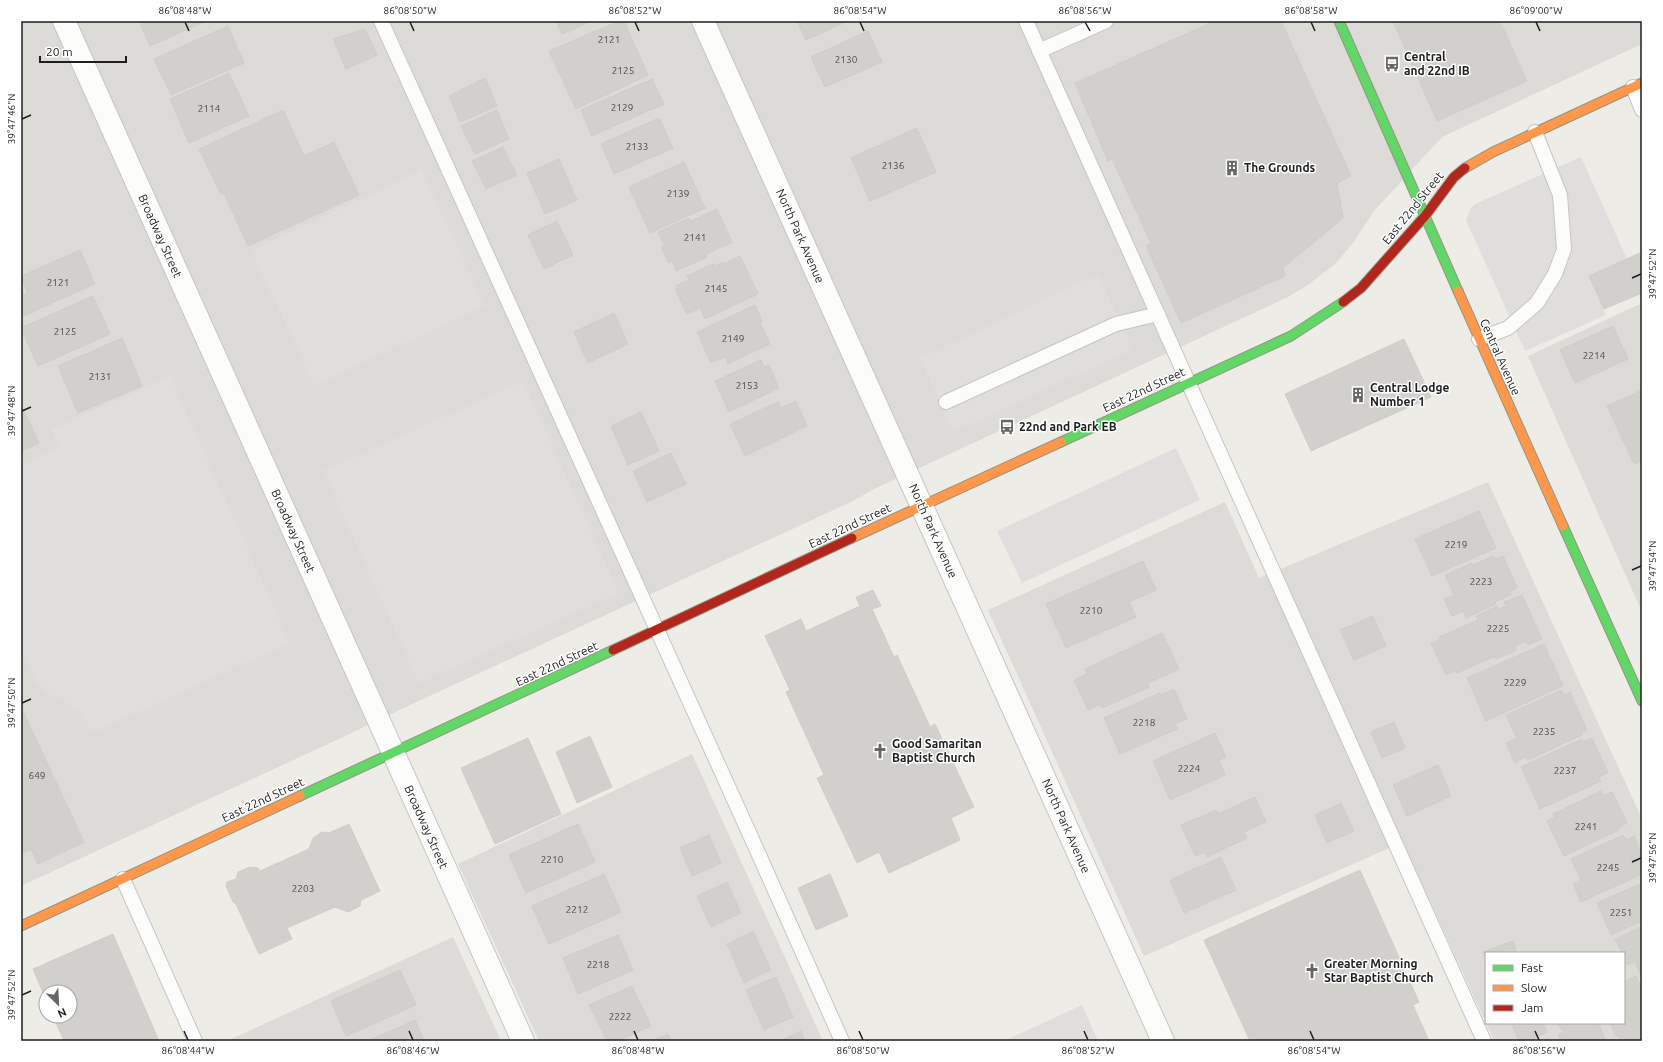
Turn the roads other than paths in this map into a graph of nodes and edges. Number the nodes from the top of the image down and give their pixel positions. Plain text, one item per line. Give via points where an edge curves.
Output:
1 (64, 21) edge
2 (381, 21) edge
3 (703, 21) edge
4 (1026, 21) edge
5 (1106, 21) edge
6 (1338, 21) edge
7 (1039, 51) junction
8 (1637, 85) edge
9 (1642, 110) edge
10 (1535, 132) junction
11 (1425, 216) junction
12 (1158, 314) junction
13 (1479, 339) junction
14 (1189, 383) junction
15 (946, 402) dead end
16 (921, 506) junction
17 (657, 630) junction
18 (1642, 701) edge
19 (393, 754) junction
20 (123, 879) junction
21 (21, 926) edge
22 (195, 1041) edge
23 (523, 1041) edge
24 (842, 1041) edge
25 (1163, 1041) edge
26 (1484, 1041) edge

1 - 19 street, Broadway Street
2 - 17 lane
3 - 16 street, North Park Avenue
4 - 7 lane
5 - 7 lane
6 - 11 main road, Central Avenue
7 - 12 lane
8 - 9 lane
8 - 10 main road, East 22nd Street
10 - 11 main road, East 22nd Street via 1467,166 1454,177
10 - 13 lane via 1560,195 1564,249 1554,274 1537,304 1508,328
11 - 13 main road, Central Avenue
11 - 14 main road, East 22nd Street via 1361,288 1334,309 1291,336
12 - 14 lane
12 - 15 lane via 1116,324
13 - 18 main road, Central Avenue
14 - 16 main road, East 22nd Street
14 - 26 lane
16 - 17 main road, East 22nd Street
16 - 25 street, North Park Avenue
17 - 19 main road, East 22nd Street
17 - 24 lane
19 - 20 main road, East 22nd Street
19 - 23 street, Broadway Street
20 - 21 main road, East 22nd Street
20 - 22 lane

